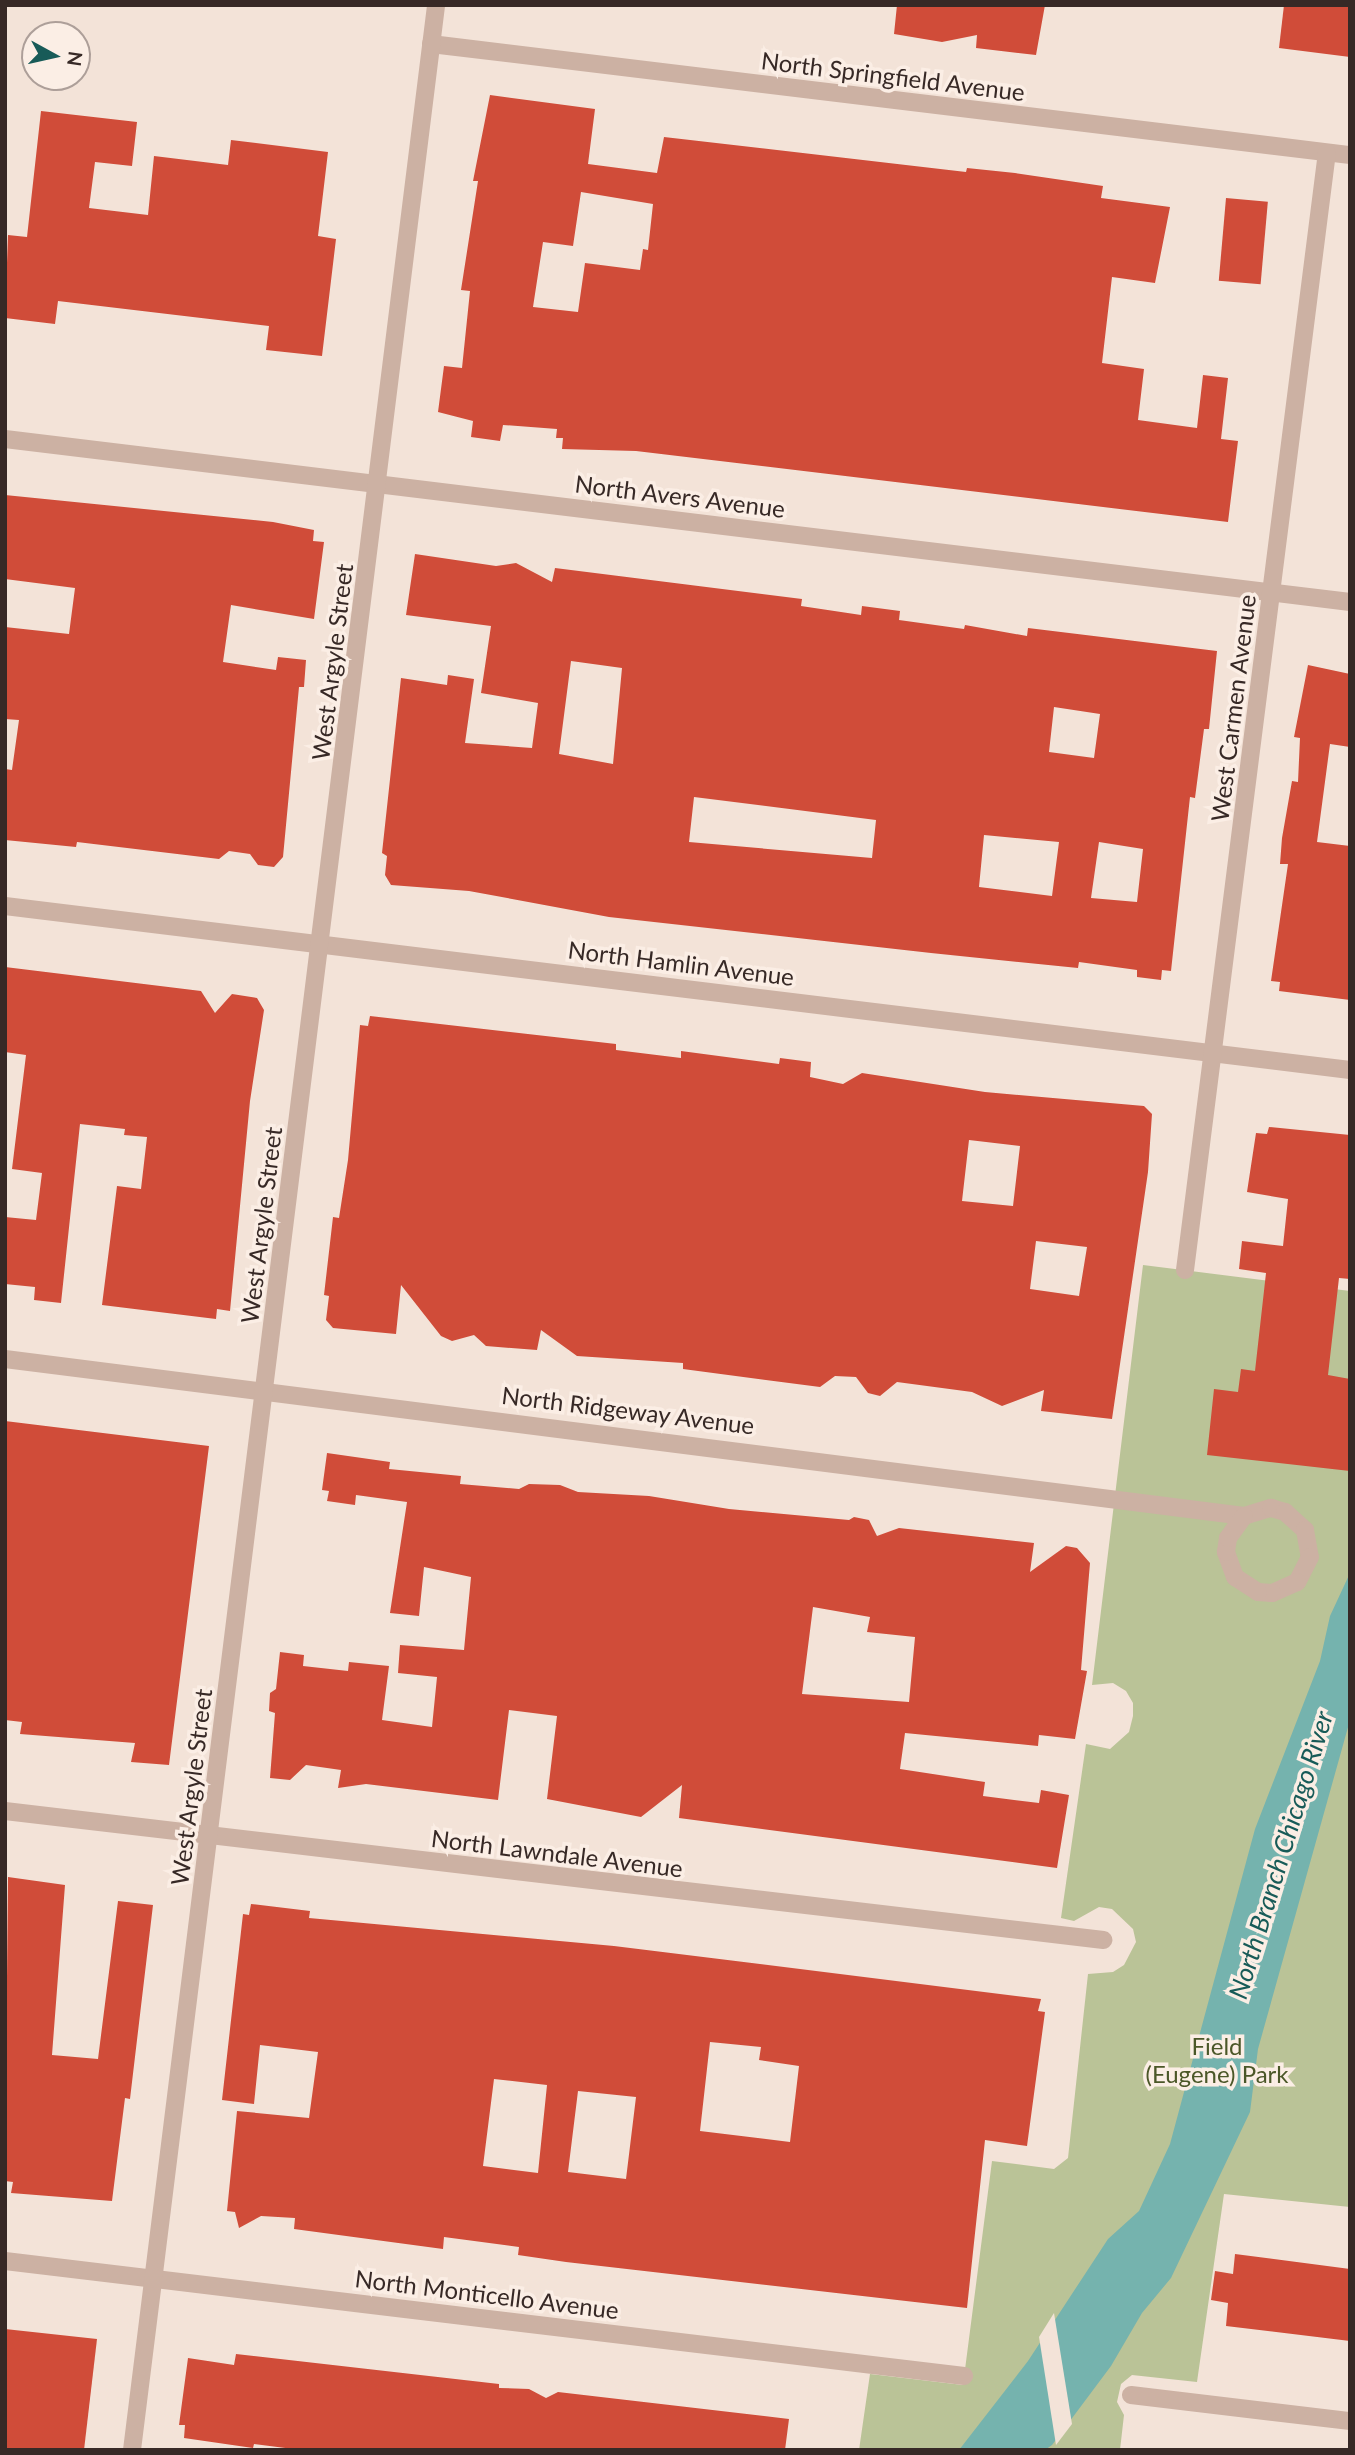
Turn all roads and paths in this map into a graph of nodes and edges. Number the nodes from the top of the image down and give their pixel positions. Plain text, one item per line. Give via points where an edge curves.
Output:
1 (436, 5) edge
2 (431, 44) junction
3 (1327, 153) junction
4 (1350, 155) edge
5 (5, 439) edge
6 (379, 484) junction
7 (1273, 592) junction
8 (1350, 602) edge
9 (5, 906) edge
10 (321, 944) junction
11 (1215, 1053) junction
12 (1350, 1070) edge
13 (1185, 1270) dead end
14 (5, 1359) edge
15 (265, 1390) junction
16 (1244, 1516) junction
17 (5, 1811) edge
18 (209, 1836) junction
19 (1103, 1940) dead end
20 (5, 2260) edge
21 (154, 2278) junction
22 (964, 2376) dead end
23 (1131, 2395) dead end
24 (1350, 2421) edge
25 (132, 2450) edge

1 - 2 street, West Argyle Street
2 - 3 street, North Springfield Avenue
2 - 6 street, West Argyle Street
3 - 4 street, North Springfield Avenue
3 - 7 street, West Carmen Avenue
5 - 6 street, North Avers Avenue
6 - 7 street, North Avers Avenue
6 - 10 street, West Argyle Street
7 - 8 street, North Avers Avenue
7 - 11 street, West Carmen Avenue
9 - 10 street, North Hamlin Avenue
10 - 11 street, North Hamlin Avenue
10 - 15 street, West Argyle Street
11 - 12 street, North Hamlin Avenue
11 - 13 street, West Carmen Avenue
14 - 15 street, North Ridgeway Avenue
15 - 16 street, North Ridgeway Avenue
15 - 18 street, West Argyle Street
16 - 16 street, North Ridgeway Avenue via 1228,1538 1226,1552 1235,1577 1258,1592 1272,1593 1297,1582 1310,1557 1305,1530 1285,1512 1271,1508
17 - 18 street, North Lawndale Avenue
18 - 19 street, North Lawndale Avenue
18 - 21 street, West Argyle Street
20 - 21 street, North Monticello Avenue
21 - 22 street, North Monticello Avenue
21 - 25 street, West Argyle Street
23 - 24 street

